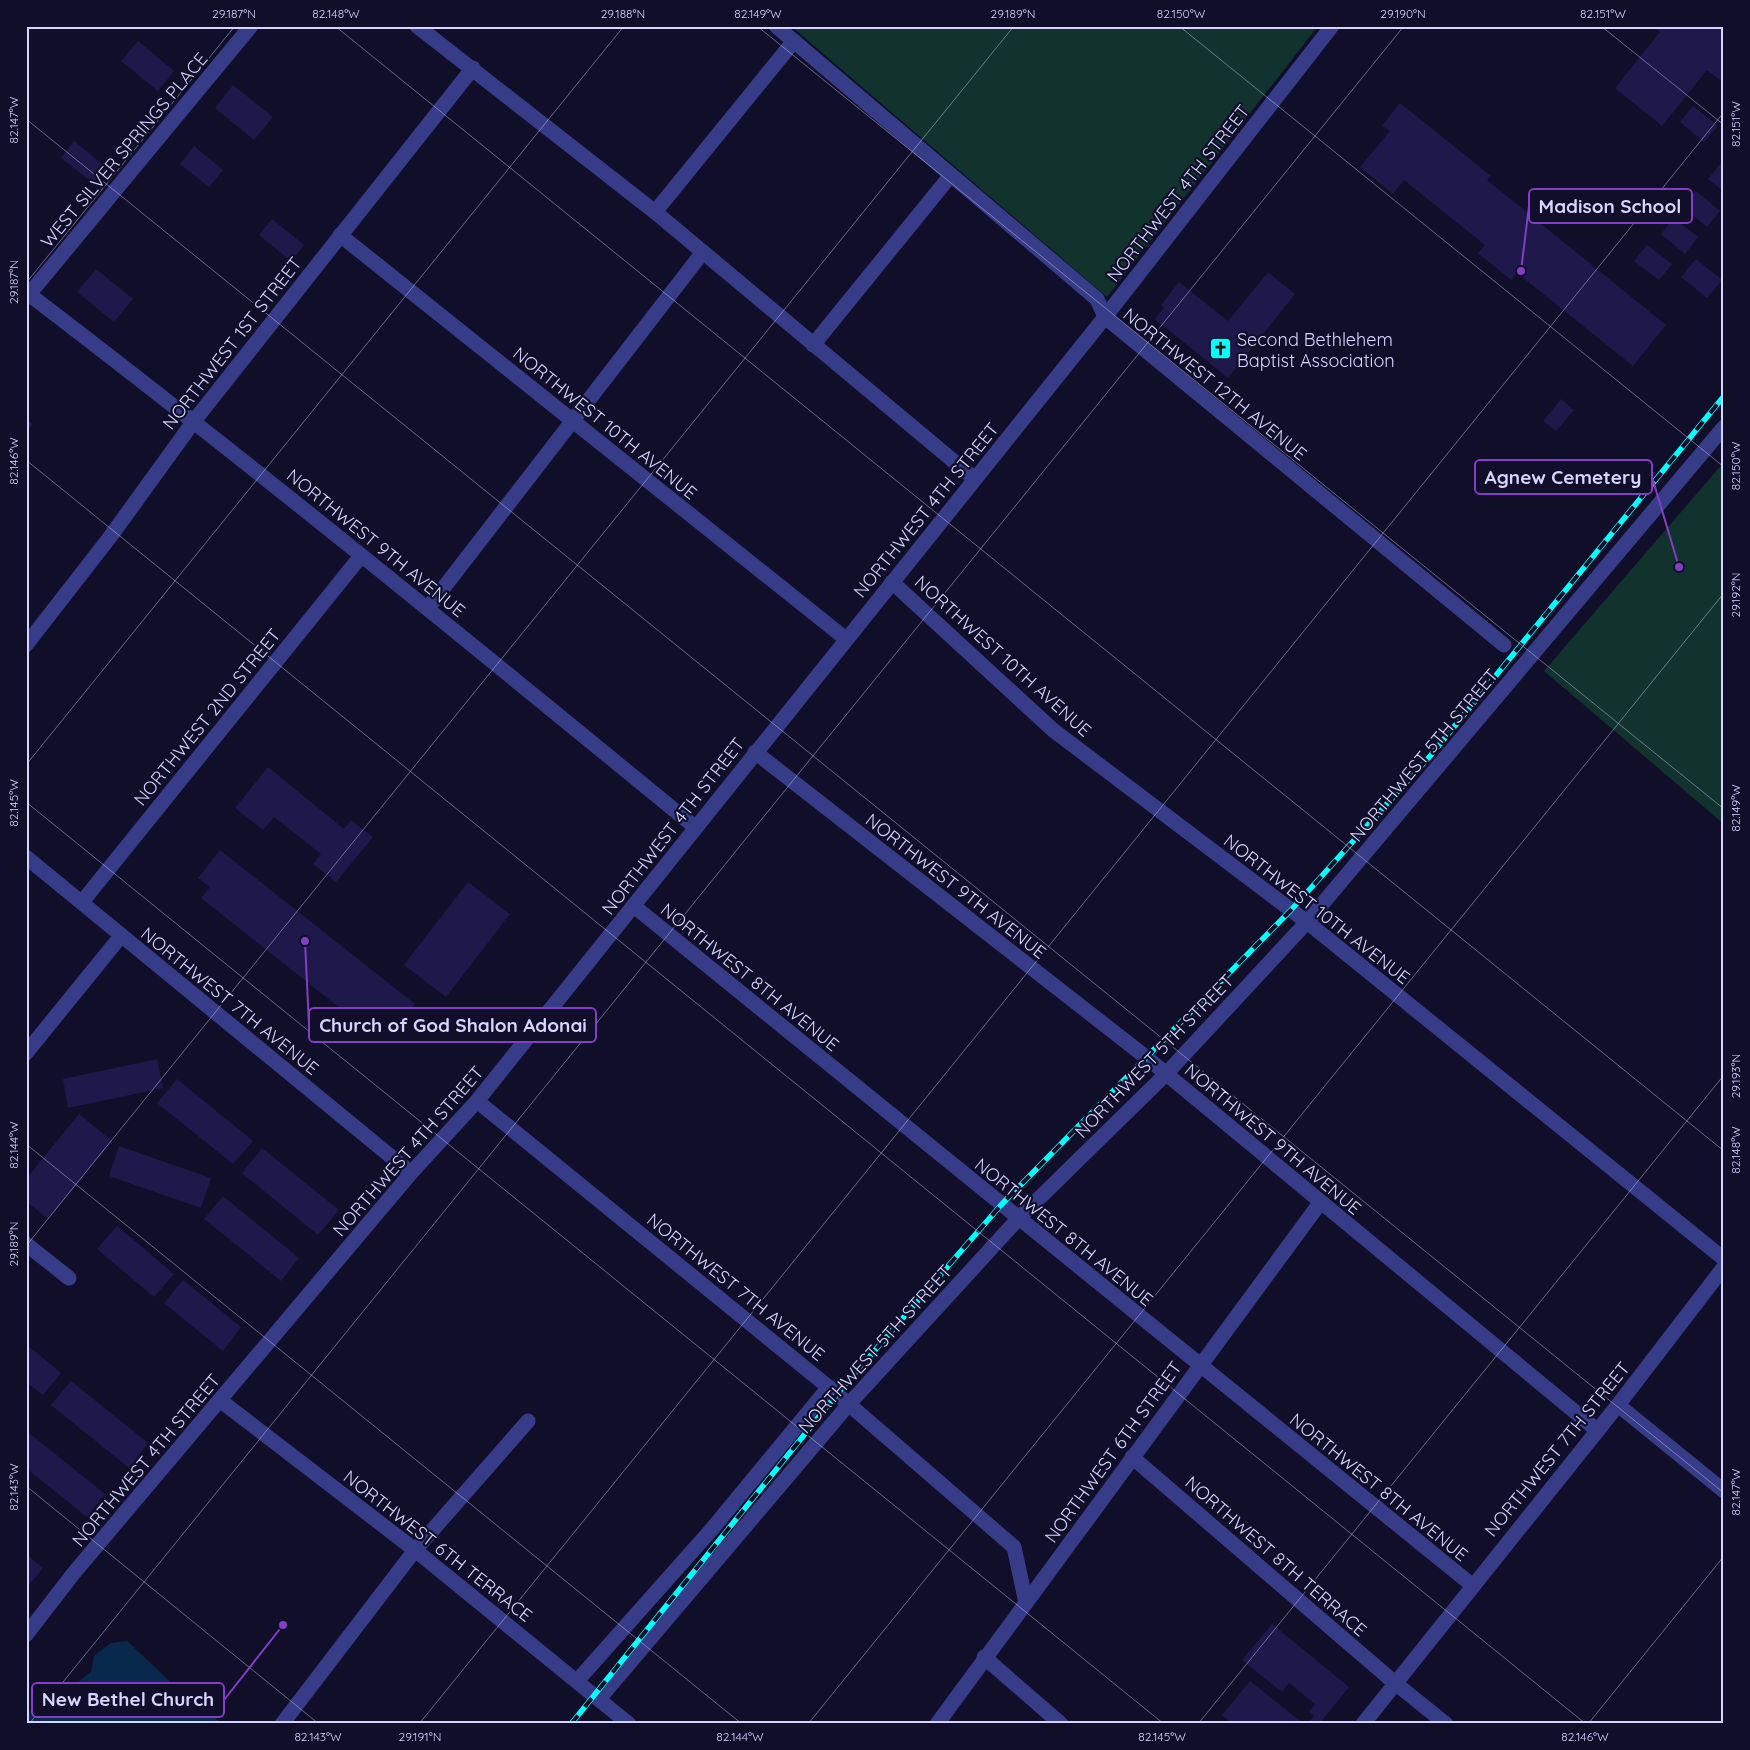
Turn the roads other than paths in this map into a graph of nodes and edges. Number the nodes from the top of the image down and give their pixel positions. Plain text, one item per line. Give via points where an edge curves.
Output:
1 (251, 26) edge
2 (417, 26) edge
3 (776, 26) edge
4 (1332, 26) edge
5 (794, 41) junction
6 (473, 68) junction
7 (951, 175) junction
8 (655, 212) junction
9 (340, 235) junction
10 (703, 252) junction
11 (27, 295) edge
12 (1105, 317) junction
13 (813, 345) junction
14 (194, 421) junction
15 (572, 421) junction
16 (1724, 427) edge
17 (975, 479) junction
18 (361, 556) junction
19 (892, 582) junction
20 (428, 608) junction
21 (846, 639) junction
22 (26, 645) edge
23 (1504, 645) dead end
24 (755, 752) junction
25 (695, 827) junction
26 (26, 857) edge
27 (82, 902) junction
28 (635, 907) junction
29 (1307, 922) junction
30 (121, 936) junction
31 (26, 1053) edge
32 (1166, 1074) junction
33 (477, 1101) junction
34 (411, 1173) junction
35 (1320, 1203) junction
36 (1018, 1219) junction
37 (26, 1244) edge
38 (1724, 1259) edge
39 (1724, 1268) edge
40 (69, 1278) dead end
41 (1200, 1366) junction
42 (829, 1387) junction
43 (221, 1401) junction
44 (849, 1404) junction
45 (1618, 1405) junction
46 (528, 1421) dead end
47 (1597, 1430) junction
48 (1132, 1457) junction
49 (1724, 1490) edge
50 (415, 1550) junction
51 (1472, 1585) junction
52 (1026, 1603) junction
53 (26, 1634) edge
54 (984, 1657) junction
55 (577, 1681) junction
56 (1395, 1683) junction
57 (600, 1699) junction
58 (282, 1724) edge
59 (629, 1724) edge
60 (937, 1724) edge
61 (1062, 1724) edge
62 (1363, 1724) edge
63 (1446, 1724) edge

1 - 11 street, WEST SILVER SPRINGS PLACE
2 - 6 street
3 - 5 street, NORTHWEST 12TH AVENUE
4 - 12 street, NORTHWEST 4TH STREET
5 - 7 street, NORTHWEST 12TH AVENUE
5 - 8 street
6 - 8 street
6 - 9 street, NORTHWEST 1ST STREET
7 - 12 street, NORTHWEST 12TH AVENUE via 1097,299
7 - 13 street
8 - 10 street
9 - 14 street, NORTHWEST 1ST STREET
9 - 15 street, NORTHWEST 10TH AVENUE
10 - 13 street
10 - 15 street
11 - 14 street, NORTHWEST 9TH AVENUE
12 - 17 street, NORTHWEST 4TH STREET
12 - 23 street, NORTHWEST 12TH AVENUE
13 - 17 street
14 - 18 street, NORTHWEST 9TH AVENUE
14 - 22 street, NORTHWEST 1ST STREET
15 - 20 street
15 - 21 street, NORTHWEST 10TH AVENUE
16 - 29 street, NORTHWEST 5TH STREET
17 - 19 street, NORTHWEST 4TH STREET
18 - 20 street, NORTHWEST 9TH AVENUE
18 - 27 street, NORTHWEST 2ND STREET
19 - 21 street, NORTHWEST 4TH STREET
19 - 29 street, NORTHWEST 10TH AVENUE via 1053,730
20 - 25 street, NORTHWEST 9TH AVENUE
21 - 24 street, NORTHWEST 4TH STREET
24 - 25 street, NORTHWEST 4TH STREET
24 - 32 street, NORTHWEST 9TH AVENUE
25 - 28 street, NORTHWEST 4TH STREET
26 - 27 street, NORTHWEST 7TH AVENUE
27 - 30 street, NORTHWEST 7TH AVENUE
28 - 33 street, NORTHWEST 4TH STREET
28 - 36 street, NORTHWEST 8TH AVENUE
29 - 32 street, NORTHWEST 5TH STREET
29 - 38 street, NORTHWEST 10TH AVENUE
30 - 31 street
30 - 34 street, NORTHWEST 7TH AVENUE
32 - 35 street, NORTHWEST 9TH AVENUE
32 - 36 street, NORTHWEST 5TH STREET
33 - 34 street, NORTHWEST 4TH STREET
33 - 42 street, NORTHWEST 7TH AVENUE
34 - 43 street, NORTHWEST 4TH STREET
35 - 41 street, NORTHWEST 6TH STREET
35 - 47 street, NORTHWEST 9TH AVENUE
36 - 41 street, NORTHWEST 8TH AVENUE
36 - 44 street, NORTHWEST 5TH STREET
37 - 40 street
39 - 45 street, NORTHWEST 7TH STREET
41 - 48 street, NORTHWEST 6TH STREET
41 - 51 street, NORTHWEST 8TH AVENUE
42 - 44 street, NORTHWEST 7TH AVENUE
42 - 55 street, NORTHWEST 5TH STREET via 718,1522
43 - 50 street, NORTHWEST 6TH TERRACE
43 - 53 street, NORTHWEST 4TH STREET
44 - 52 street, NORTHWEST 7TH AVENUE via 1014,1547
44 - 57 street, NORTHWEST 5TH STREET
45 - 47 street, NORTHWEST 7TH STREET
45 - 49 street
46 - 50 street
47 - 51 street, NORTHWEST 7TH STREET
48 - 52 street, NORTHWEST 6TH STREET
48 - 56 street, NORTHWEST 8TH TERRACE
50 - 55 street, NORTHWEST 6TH TERRACE
50 - 58 street
51 - 56 street, NORTHWEST 7TH STREET
52 - 54 street, NORTHWEST 6TH STREET
54 - 60 street, NORTHWEST 6TH STREET
54 - 61 street
55 - 57 street, NORTHWEST 6TH TERRACE
56 - 62 street, NORTHWEST 7TH STREET
56 - 63 street
57 - 59 street, NORTHWEST 6TH TERRACE

